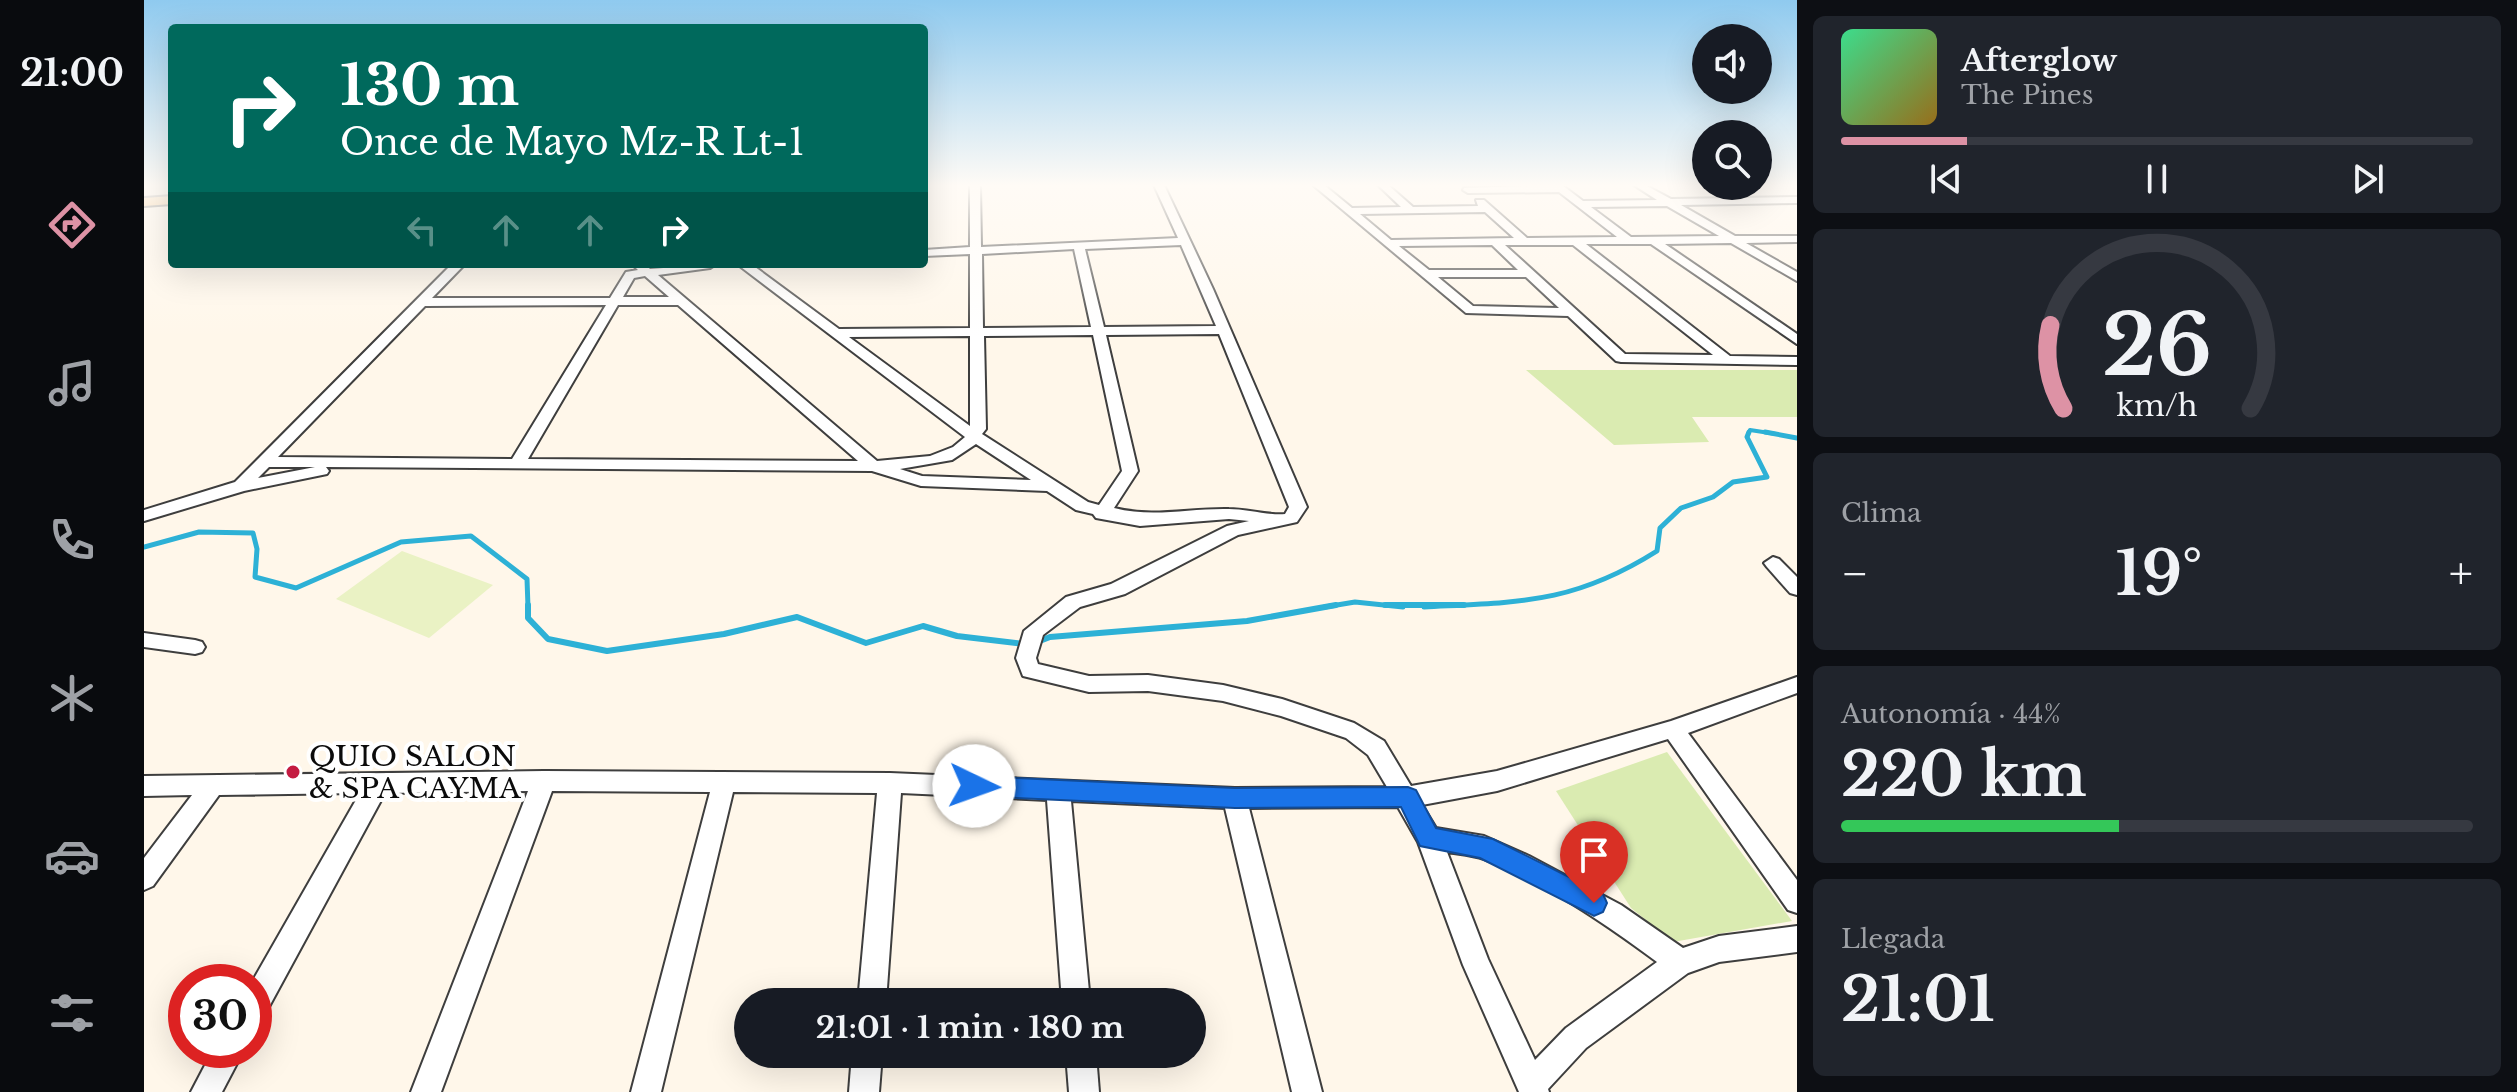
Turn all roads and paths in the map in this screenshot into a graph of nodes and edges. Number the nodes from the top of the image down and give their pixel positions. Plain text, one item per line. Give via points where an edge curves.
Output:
1 (976, 236) edge
2 (1182, 236) edge
3 (1379, 236) edge
4 (1517, 236) edge
5 (1623, 236) edge
6 (1729, 236) edge
7 (1742, 236) edge
8 (1797, 239) edge
9 (1493, 240) junction
10 (1736, 240) junction
11 (1749, 240) junction
12 (1184, 241) junction
13 (1523, 241) junction
14 (1575, 241) junction
15 (1629, 241) junction
16 (1654, 241) junction
17 (1387, 243) junction
18 (1079, 246) junction
19 (976, 251) junction
20 (928, 253) edge
21 (1770, 261) junction
22 (1793, 263) edge
23 (455, 268) edge
24 (640, 268) edge
25 (643, 268) edge
26 (649, 268) edge
27 (687, 268) edge
28 (748, 268) edge
29 (1529, 273) junction
30 (1425, 274) junction
31 (1797, 277) edge
32 (681, 301) junction
33 (421, 302) junction
34 (616, 302) junction
35 (1571, 312) junction
36 (1222, 330) junction
37 (975, 331) junction
38 (1099, 331) junction
39 (837, 333) junction
40 (1797, 340) edge
41 (1727, 360) junction
42 (1797, 361) edge
43 (974, 436) junction
44 (264, 462) junction
45 (359, 464) junction
46 (517, 464) junction
47 (873, 466) junction
48 (241, 486) junction
49 (1046, 486) junction
50 (1102, 514) junction
51 (144, 516) edge
52 (1291, 518) junction
53 (1773, 563) dead end
54 (1797, 588) edge
55 (144, 640) edge
56 (195, 647) dead end
57 (1795, 690) edge
58 (1673, 729) junction
59 (544, 781) junction
60 (724, 782) junction
61 (890, 783) junction
62 (214, 784) junction
63 (378, 784) junction
64 (144, 786) edge
65 (1058, 790) junction
66 (1408, 797) junction
67 (1235, 798) junction
68 (1429, 838) junction
69 (144, 878) edge
70 (1797, 901) edge
71 (1797, 939) edge
72 (1680, 962) junction
73 (272, 974) edge
74 (873, 988) edge
75 (1075, 988) edge
76 (219, 1068) edge
77 (866, 1068) edge
78 (1082, 1068) edge
79 (1533, 1088) edge
80 (206, 1092) edge
81 (426, 1092) edge
82 (646, 1092) edge
83 (864, 1092) edge
84 (1084, 1092) edge
85 (1307, 1092) edge

1 - 19 street
2 - 12 street
3 - 17 street
4 - 13 street
5 - 15 street
6 - 10 street
7 - 11 street
8 - 11 street
9 - 13 street
9 - 17 street
9 - 29 street
10 - 11 street
10 - 16 street
10 - 21 street
11 - 22 street
12 - 18 street
12 - 36 street
13 - 14 street
14 - 15 street
14 - 41 street
15 - 16 street
16 - 40 street
17 - 30 street
18 - 19 street
18 - 38 street
19 - 20 street
19 - 37 street
21 - 22 street
21 - 31 street
23 - 33 street
24 - 34 street via 630,275
25 - 32 street
26 - 27 street
28 - 39 street
29 - 30 street
29 - 35 street
30 - 35 street via 1470,310
32 - 34 street
32 - 47 street
33 - 34 street
33 - 44 street
34 - 46 street
35 - 41 street via 1621,358
36 - 38 street
36 - 52 street via 1298,507
37 - 38 street
37 - 39 street
37 - 43 street
38 - 50 street via 1130,471
39 - 43 street
41 - 42 street
43 - 47 street via 949,455
43 - 49 street
44 - 45 street
44 - 48 street
45 - 46 street
45 - 48 street
46 - 47 street
47 - 49 street via 921,481
48 - 51 street
49 - 50 street
50 - 52 street via 1140,520 1229,514
52 - 66 street via 1233,530 1118,589 1073,602 1034,631 1026,658 1030,670 1101,685 1183,687 1282,708 1366,740
53 - 54 street
55 - 56 street
57 - 58 street
58 - 66 street via 1497,781
58 - 70 street
59 - 60 street
59 - 63 street
59 - 81 street
60 - 61 street
60 - 82 street
61 - 65 street
61 - 74 street
62 - 63 street
62 - 64 street
62 - 69 street
63 - 73 street
65 - 67 street
65 - 75 street
66 - 67 street
66 - 68 street
67 - 85 street
68 - 72 street via 1484,847 1520,864 1612,914
68 - 79 street via 1477,965
71 - 72 street via 1719,949
72 - 79 street via 1576,1038
76 - 80 street
77 - 83 street
78 - 84 street

